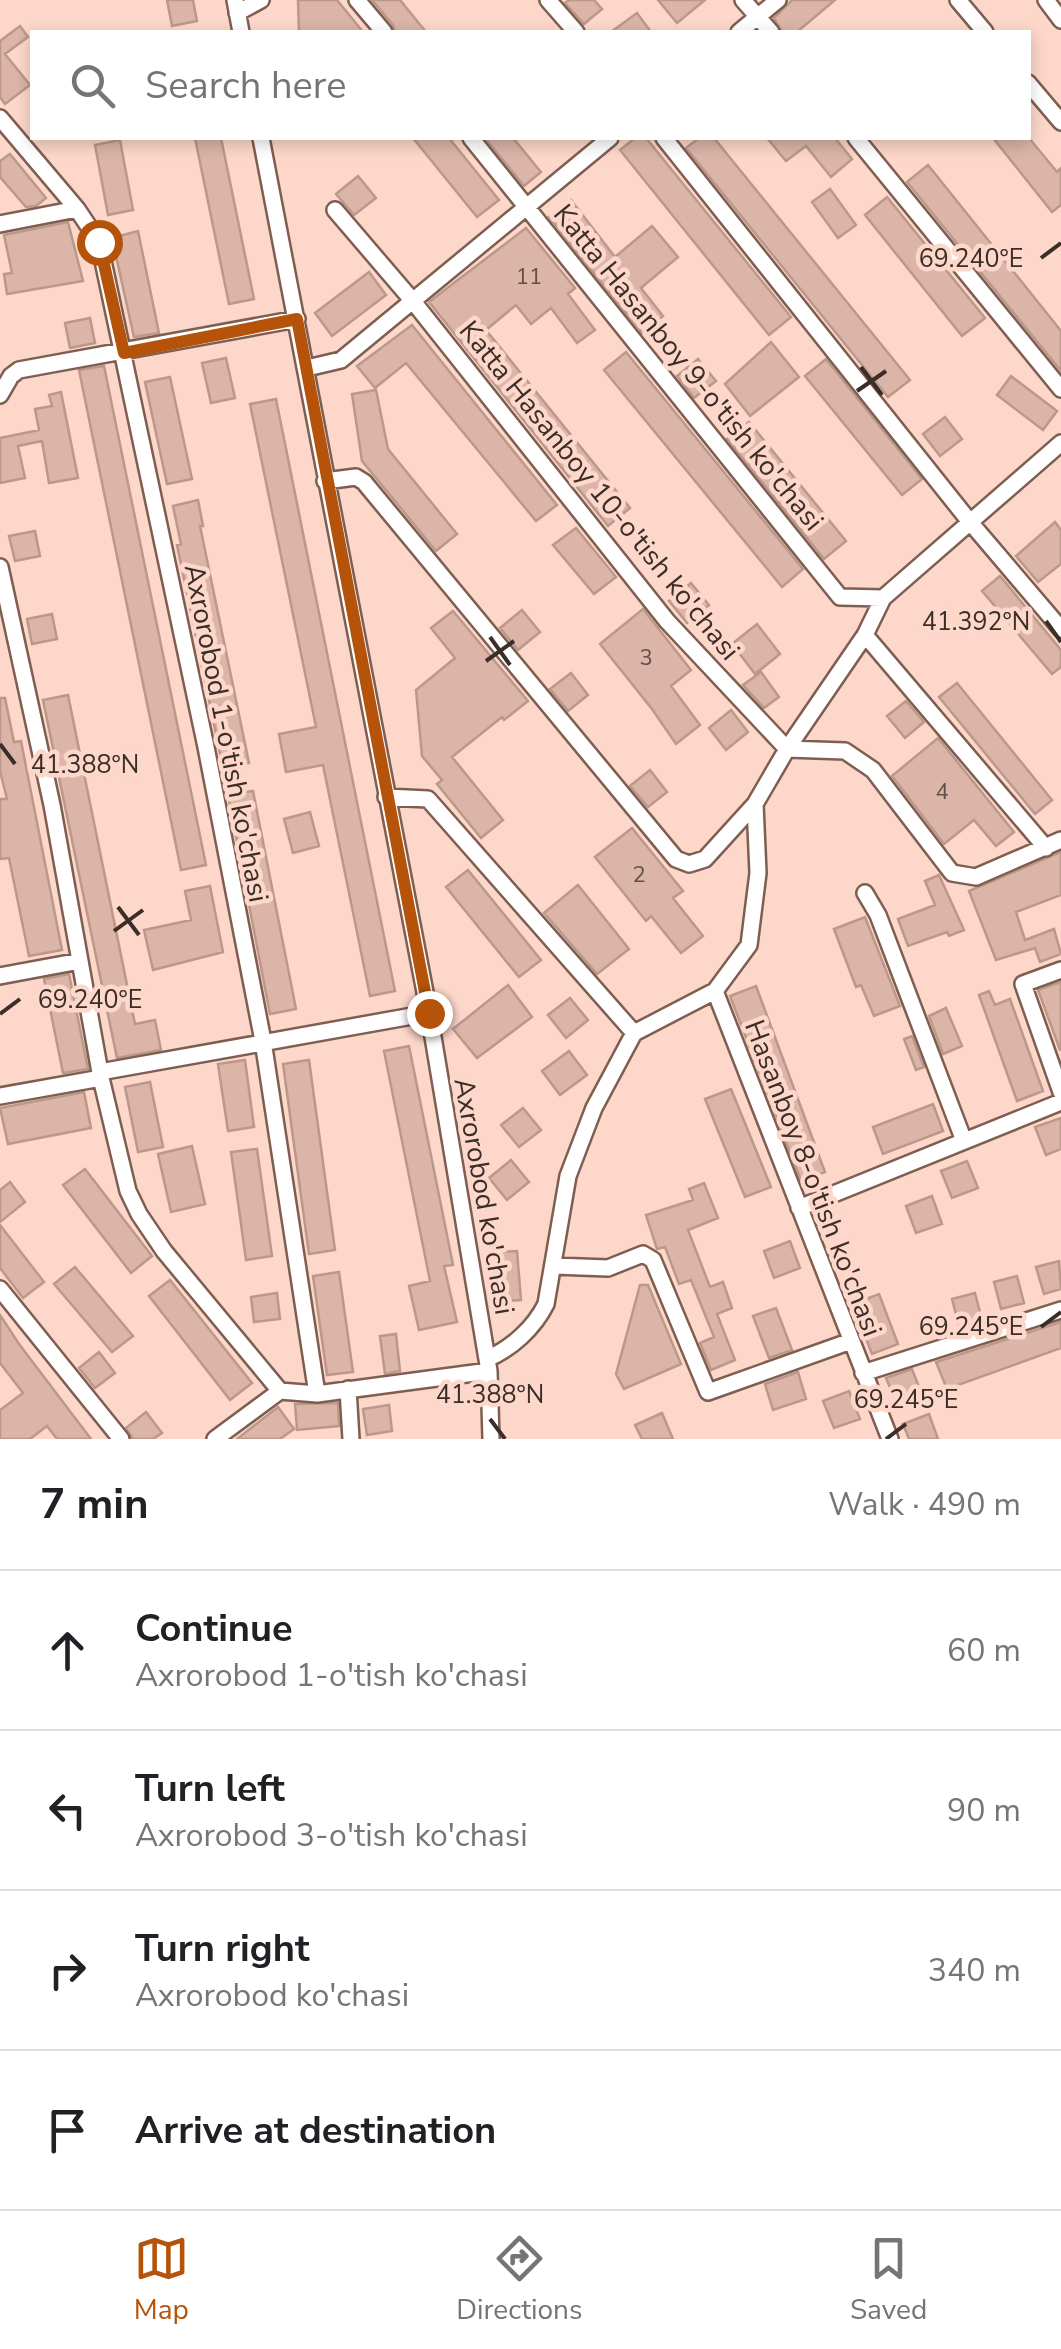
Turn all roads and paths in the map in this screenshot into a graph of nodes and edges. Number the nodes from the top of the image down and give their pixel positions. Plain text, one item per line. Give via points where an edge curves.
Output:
1 (261, 0) edge
2 (356, 0) edge
3 (548, 0) edge
4 (743, 0) edge
5 (778, 0) edge
6 (958, 0) edge
7 (1046, 0) edge
8 (236, 7) edge
9 (758, 17) junction
10 (1061, 20) edge
11 (382, 30) edge
12 (574, 30) edge
13 (742, 30) edge
14 (769, 30) edge
15 (983, 30) edge
16 (1031, 87) edge
17 (0, 118) edge
18 (1061, 122) edge
19 (261, 140) edge
20 (473, 140) edge
21 (608, 140) edge
22 (666, 140) edge
23 (858, 140) edge
24 (527, 205) junction
25 (77, 209) junction
26 (335, 210) dead end
27 (0, 224) edge
28 (412, 300) junction
29 (297, 319) junction
30 (124, 353) junction
31 (306, 368) junction
32 (1061, 390) edge
33 (0, 395) edge
34 (1061, 444) edge
35 (325, 481) junction
36 (970, 522) junction
37 (0, 566) edge
38 (882, 598) junction
39 (1061, 629) edge
40 (865, 634) junction
41 (787, 748) junction
42 (386, 796) junction
43 (756, 804) junction
44 (1061, 840) edge
45 (1046, 848) junction
46 (866, 893) dead end
47 (80, 961) junction
48 (1061, 970) edge
49 (0, 976) edge
50 (715, 991) junction
51 (429, 1013) junction
52 (634, 1033) junction
53 (263, 1041) junction
54 (101, 1075) junction
55 (1061, 1092) edge
56 (0, 1096) edge
57 (1061, 1102) edge
58 (964, 1141) junction
59 (799, 1208) junction
60 (554, 1266) junction
61 (0, 1289) edge
62 (1061, 1310) edge
63 (851, 1342) junction
64 (488, 1364) junction
65 (863, 1373) junction
66 (280, 1390) junction
67 (348, 1390) junction
68 (317, 1394) junction
69 (121, 1439) edge
70 (215, 1439) edge
71 (351, 1439) edge
72 (491, 1439) edge
73 (890, 1439) edge

1 - 8 street
2 - 11 street
3 - 12 street
4 - 9 street
5 - 9 street
6 - 15 street
7 - 10 street
9 - 13 street
9 - 14 street
16 - 18 street
17 - 25 street, Axrorobod 1-o'tish ko'chasi
19 - 29 street, Axrorobod ko'chasi
20 - 24 street, Katta Hasanboy 9-o'tish ko'chasi
21 - 24 street
22 - 36 street
23 - 32 street
24 - 28 street
24 - 38 street, Katta Hasanboy 9-o'tish ko'chasi via 840,596
25 - 27 street
25 - 30 street, Axrorobod 1-o'tish ko'chasi via 99,242
26 - 28 street, Katta Hasanboy 10-o'tish ko'chasi
28 - 31 street via 341,360
28 - 41 street, Katta Hasanboy 10-o'tish ko'chasi via 668,621
29 - 30 street
29 - 31 street, Axrorobod ko'chasi
30 - 33 street via 19,370
30 - 53 street, Axrorobod 1-o'tish ko'chasi
31 - 35 street, Axrorobod ko'chasi
34 - 36 street
35 - 42 street, Axrorobod ko'chasi
35 - 43 street via 364,482 676,858 690,864 705,859
36 - 38 street
36 - 39 street
37 - 47 street
38 - 40 street
40 - 41 street
40 - 45 street
41 - 43 street
41 - 45 street via 845,750 873,770 952,872 976,877
42 - 51 street, Axrorobod ko'chasi
42 - 52 street via 428,799
43 - 50 street via 758,873 749,945
44 - 45 street
46 - 58 street
47 - 49 street
47 - 54 street
48 - 55 street via 1023,984
50 - 52 street
50 - 59 street, Hasanboy 8-o'tish ko'chasi
51 - 53 street
51 - 64 street, Axrorobod ko'chasi
52 - 60 street via 568,1176
53 - 54 street
53 - 68 street, Axrorobod 1-o'tish ko'chasi
54 - 56 street
54 - 66 street via 139,1214
57 - 58 street
58 - 59 street
59 - 63 street, Hasanboy 8-o'tish ko'chasi
60 - 63 street via 608,1268 643,1254 653,1260 708,1392
60 - 64 street via 540,1316
61 - 69 street
62 - 65 street
63 - 65 street, Hasanboy 8-o'tish ko'chasi
64 - 67 street
64 - 72 street, Axrorobod ko'chasi
65 - 73 street, Hasanboy 8-o'tish ko'chasi
66 - 68 street
66 - 70 street
67 - 68 street
67 - 71 street

